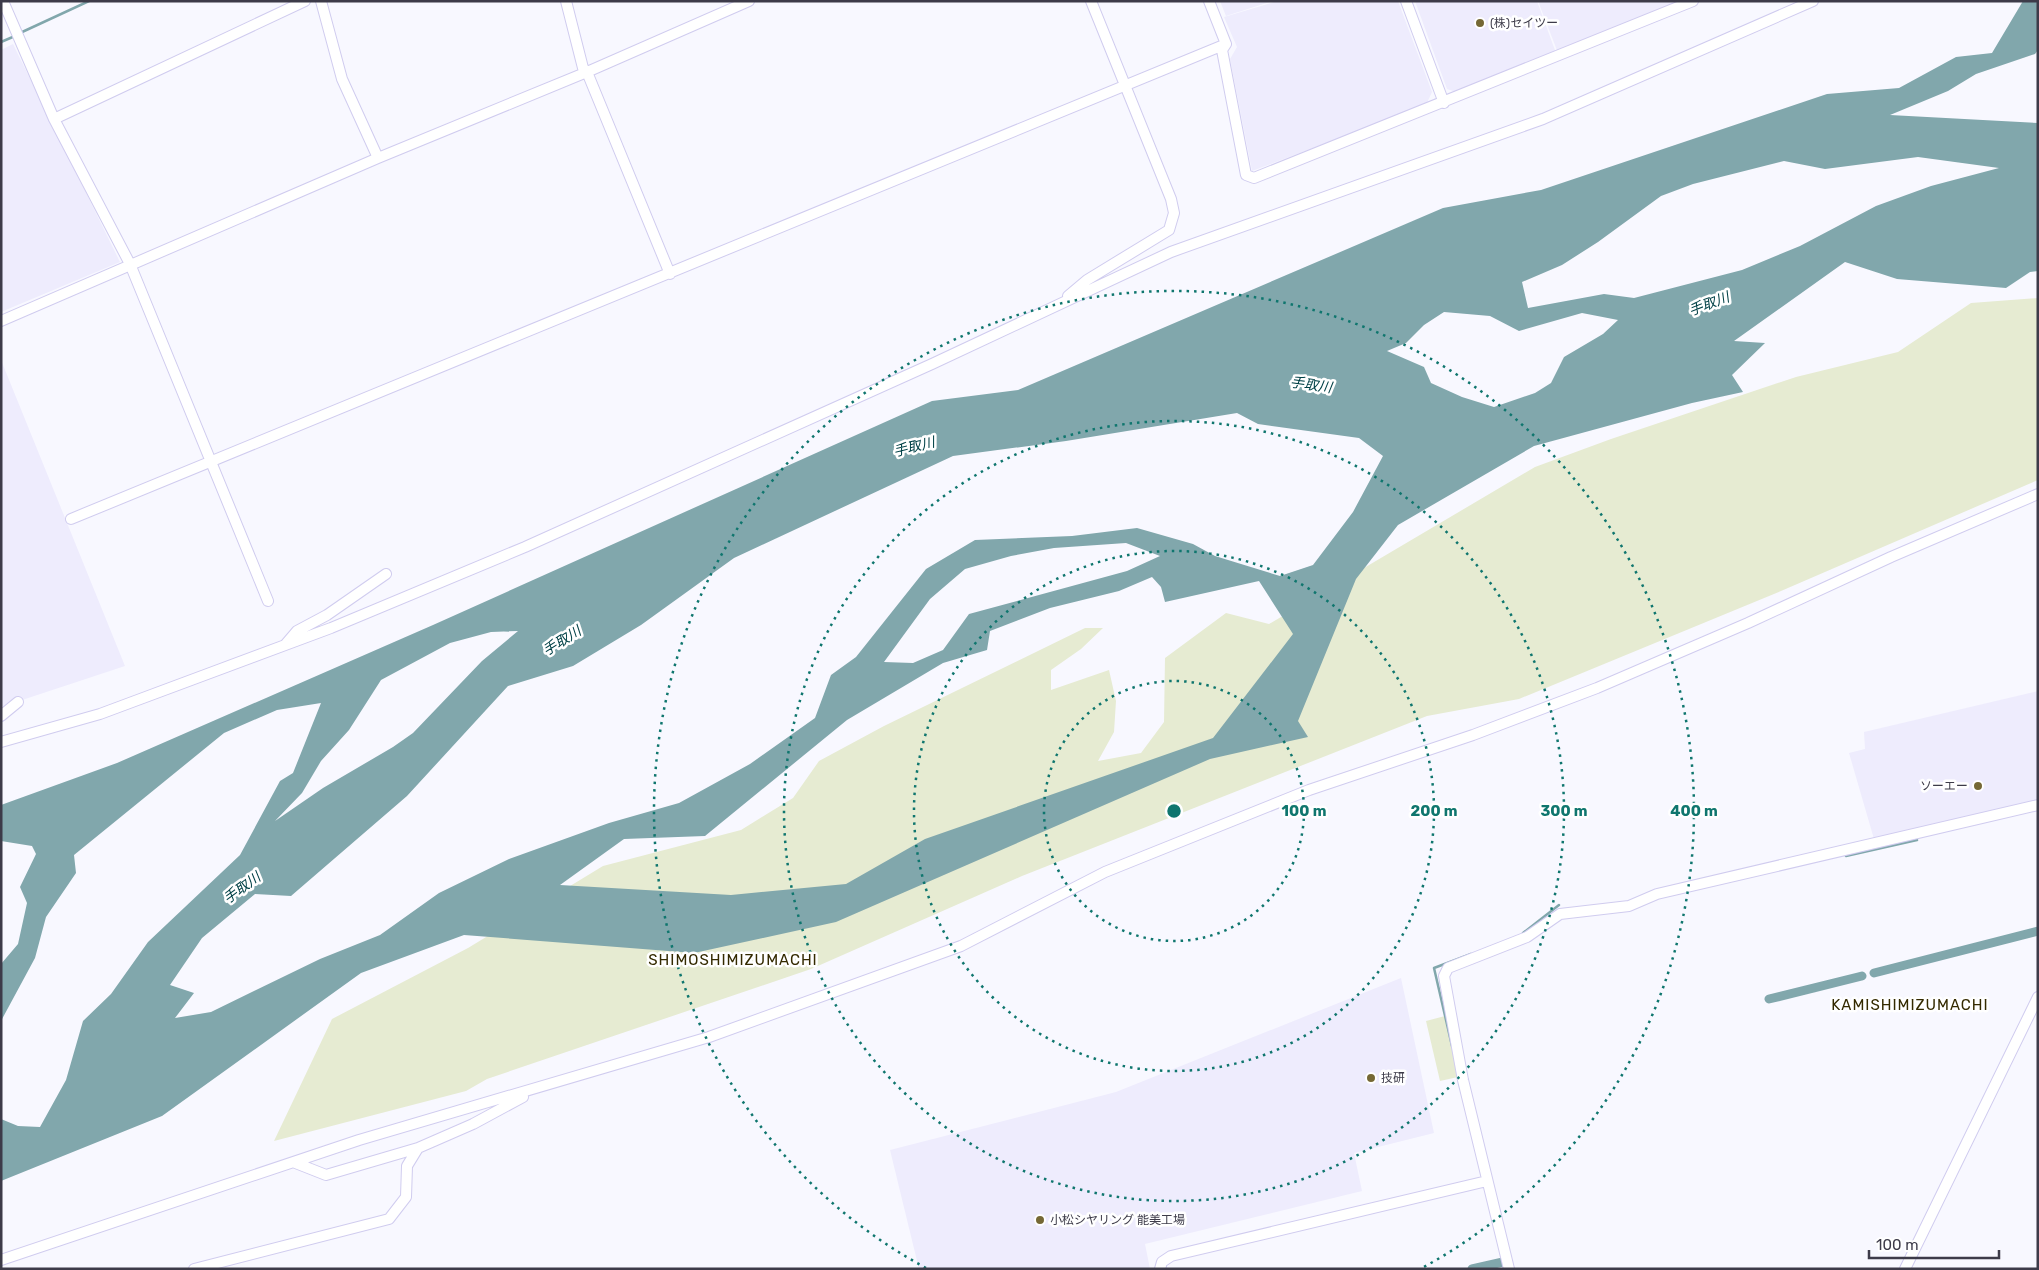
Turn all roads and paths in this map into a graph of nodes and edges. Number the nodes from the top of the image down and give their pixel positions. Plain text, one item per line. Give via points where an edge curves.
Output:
1 (3, 1) edge
2 (305, 1) edge
3 (321, 1) edge
4 (566, 1) edge
5 (749, 1) edge
6 (1091, 1) edge
7 (1209, 1) edge
8 (1406, 1) edge
9 (1693, 1) edge
10 (1813, 1) edge
11 (1226, 44) junction
12 (586, 72) junction
13 (1125, 86) junction
14 (1444, 103) junction
15 (54, 119) junction
16 (378, 158) junction
17 (130, 264) junction
18 (670, 274) junction
19 (1065, 301) junction
20 (1, 321) edge
21 (210, 462) junction
22 (2038, 494) edge
23 (71, 519) dead end
24 (386, 574) dead end
25 (268, 602) dead end
26 (285, 646) junction
27 (18, 702) dead end
28 (1, 716) edge
29 (1, 742) edge
30 (2038, 805) edge
31 (2038, 997) edge
32 (539, 1088) junction
33 (418, 1148) junction
34 (293, 1162) junction
35 (1487, 1181) junction
36 (1, 1260) edge
37 (194, 1269) edge
38 (1160, 1269) edge
39 (1509, 1269) edge
40 (1905, 1269) edge

1 - 15 street
2 - 15 street
3 - 16 street via 342,79
4 - 12 street
5 - 12 street
6 - 13 street
7 - 11 street
8 - 14 street
9 - 14 street
10 - 19 street via 1543,119 1170,252
11 - 13 street
11 - 14 street via 1222,50 1245,174 1254,178
12 - 16 street
12 - 18 street
13 - 18 street
13 - 19 street via 1172,200 1173,222 1169,230 1087,280
15 - 17 street
16 - 17 street
17 - 20 street
17 - 21 street
18 - 21 street
19 - 26 street via 525,547
21 - 23 street
21 - 25 street
22 - 32 street via 1597,688 1473,735 1309,790 1105,872 961,946 709,1037
24 - 26 street via 328,615 297,631
26 - 29 street via 100,714
27 - 28 street
30 - 35 street via 1657,894 1629,906 1560,914 1527,937 1448,968 1444,976
31 - 40 street
32 - 33 street via 473,1124
32 - 34 street
33 - 34 street via 326,1175
33 - 37 street via 407,1166 406,1197 389,1219
34 - 36 street
35 - 38 street via 1171,1256 1162,1262
35 - 39 street

